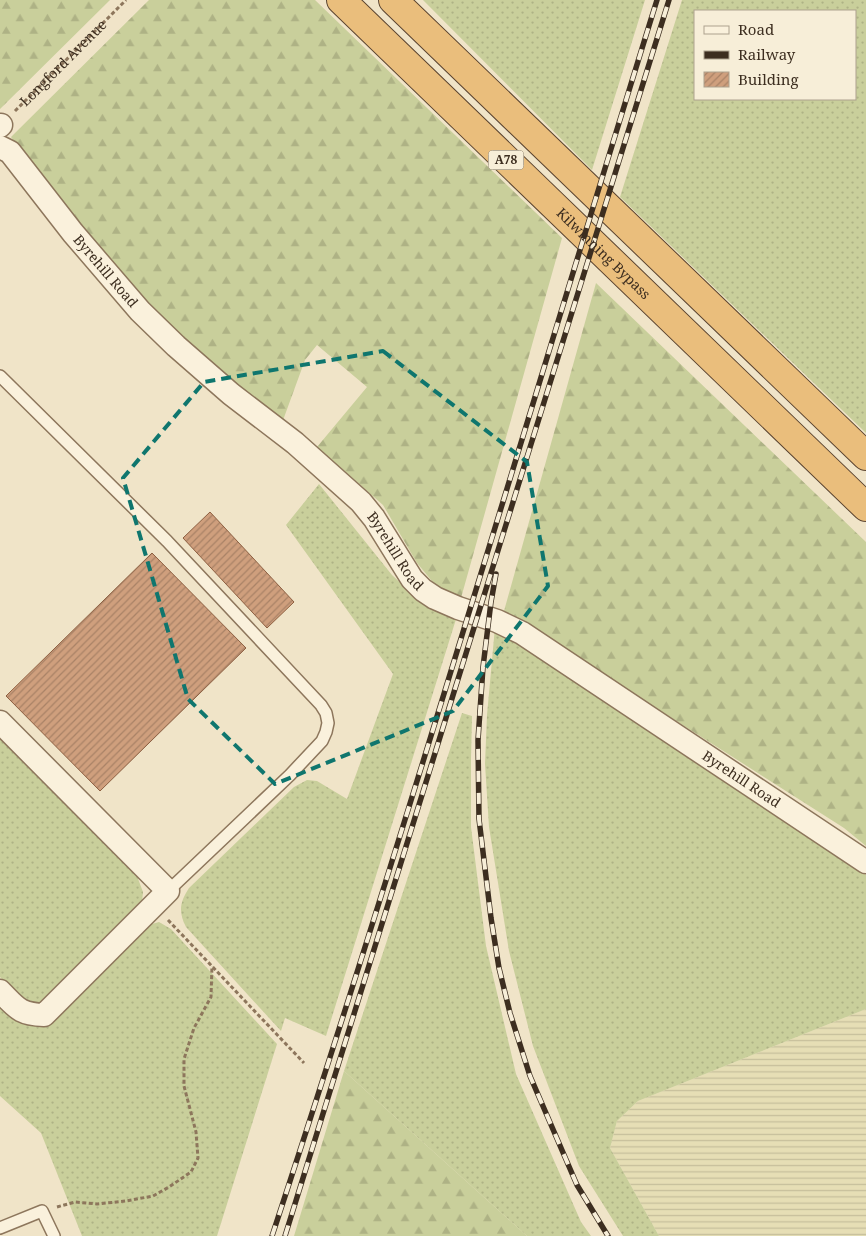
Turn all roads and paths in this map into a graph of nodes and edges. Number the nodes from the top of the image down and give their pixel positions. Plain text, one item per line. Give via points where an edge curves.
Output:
1 (126, 0) edge
2 (341, 0) edge
3 (393, 0) edge
4 (0, 133) edge
5 (0, 376) edge
6 (866, 456) edge
7 (866, 507) edge
8 (0, 722) edge
9 (866, 862) edge
10 (161, 898) junction
11 (212, 966) junction
12 (0, 991) edge
13 (304, 1063) dead end
14 (42, 1211) junction
15 (0, 1228) edge
16 (54, 1236) edge

1 - 4 path, Longford Avenue
2 - 7 highway, Kilwinning Bypass / A78
3 - 6 highway, A78
4 - 9 street, Byrehill Road via 10,152 73,233 140,312 231,394 295,443 362,502 412,579 423,590 434,598 522,633
5 - 10 lane via 166,541 326,712 328,722 322,741
8 - 10 street
10 - 11 path
10 - 12 street via 44,1015 30,1014 17,1008
11 - 13 path
11 - 14 path via 211,997 194,1028 184,1059 184,1086 196,1132 198,1158 191,1172 153,1196 97,1204 75,1202
14 - 15 lane
14 - 16 lane

